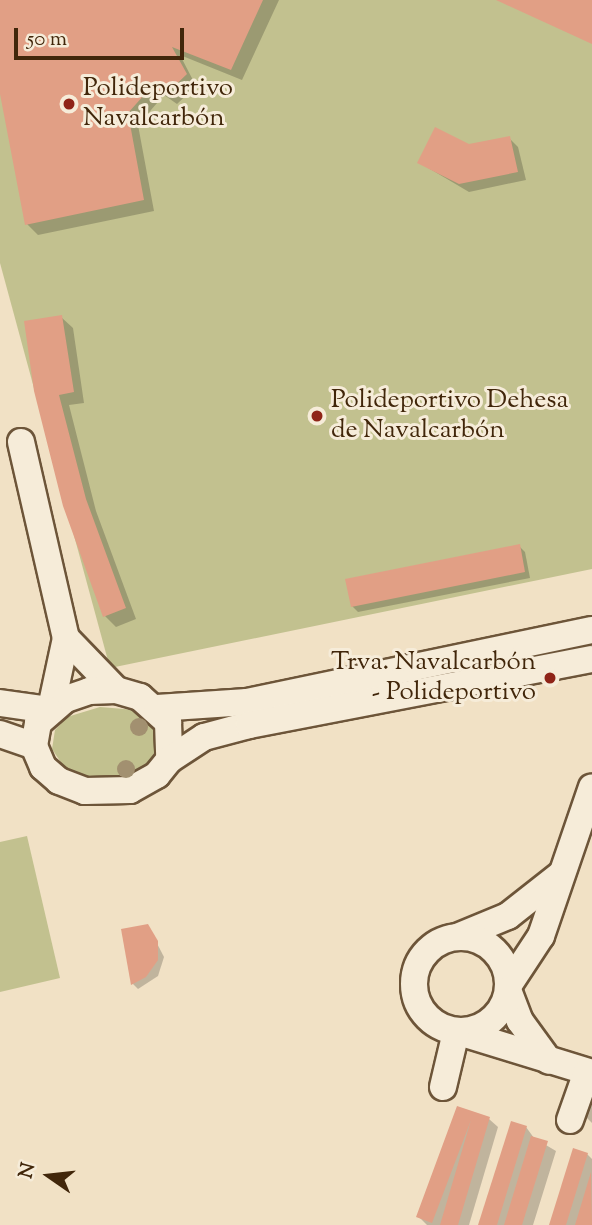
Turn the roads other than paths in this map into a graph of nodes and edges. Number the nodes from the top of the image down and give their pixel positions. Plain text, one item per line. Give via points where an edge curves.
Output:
1 (21, 442) dead end
2 (592, 630) edge
3 (66, 638) junction
4 (592, 659) edge
5 (116, 690) junction
6 (0, 703) edge
7 (157, 708) junction
8 (50, 709) junction
9 (0, 734) edge
10 (34, 746) junction
11 (169, 760) junction
12 (592, 787) edge
13 (560, 875) junction
14 (457, 937) junction
15 (508, 988) junction
16 (458, 1032) junction
17 (549, 1061) junction
18 (590, 1073) edge
19 (443, 1087) dead end
20 (570, 1120) dead end

1 - 3 street
2 - 7 street via 247,702
3 - 5 street
3 - 8 street
4 - 11 street via 249,725 204,737
5 - 7 street
5 - 8 street via 89,691
6 - 8 street
7 - 11 street via 168,722
8 - 10 street via 38,723
9 - 10 street
10 - 11 street via 43,767 60,781 85,791 130,790 157,775
12 - 13 street
13 - 14 street via 508,916
13 - 15 street via 541,936
14 - 15 street via 477,939 494,950 506,968
14 - 16 street via 438,943 421,958 414,979 418,1005 435,1024
15 - 16 street via 501,1011 483,1025
15 - 17 street via 520,1021
16 - 17 street
16 - 19 street
17 - 18 street
18 - 20 street

